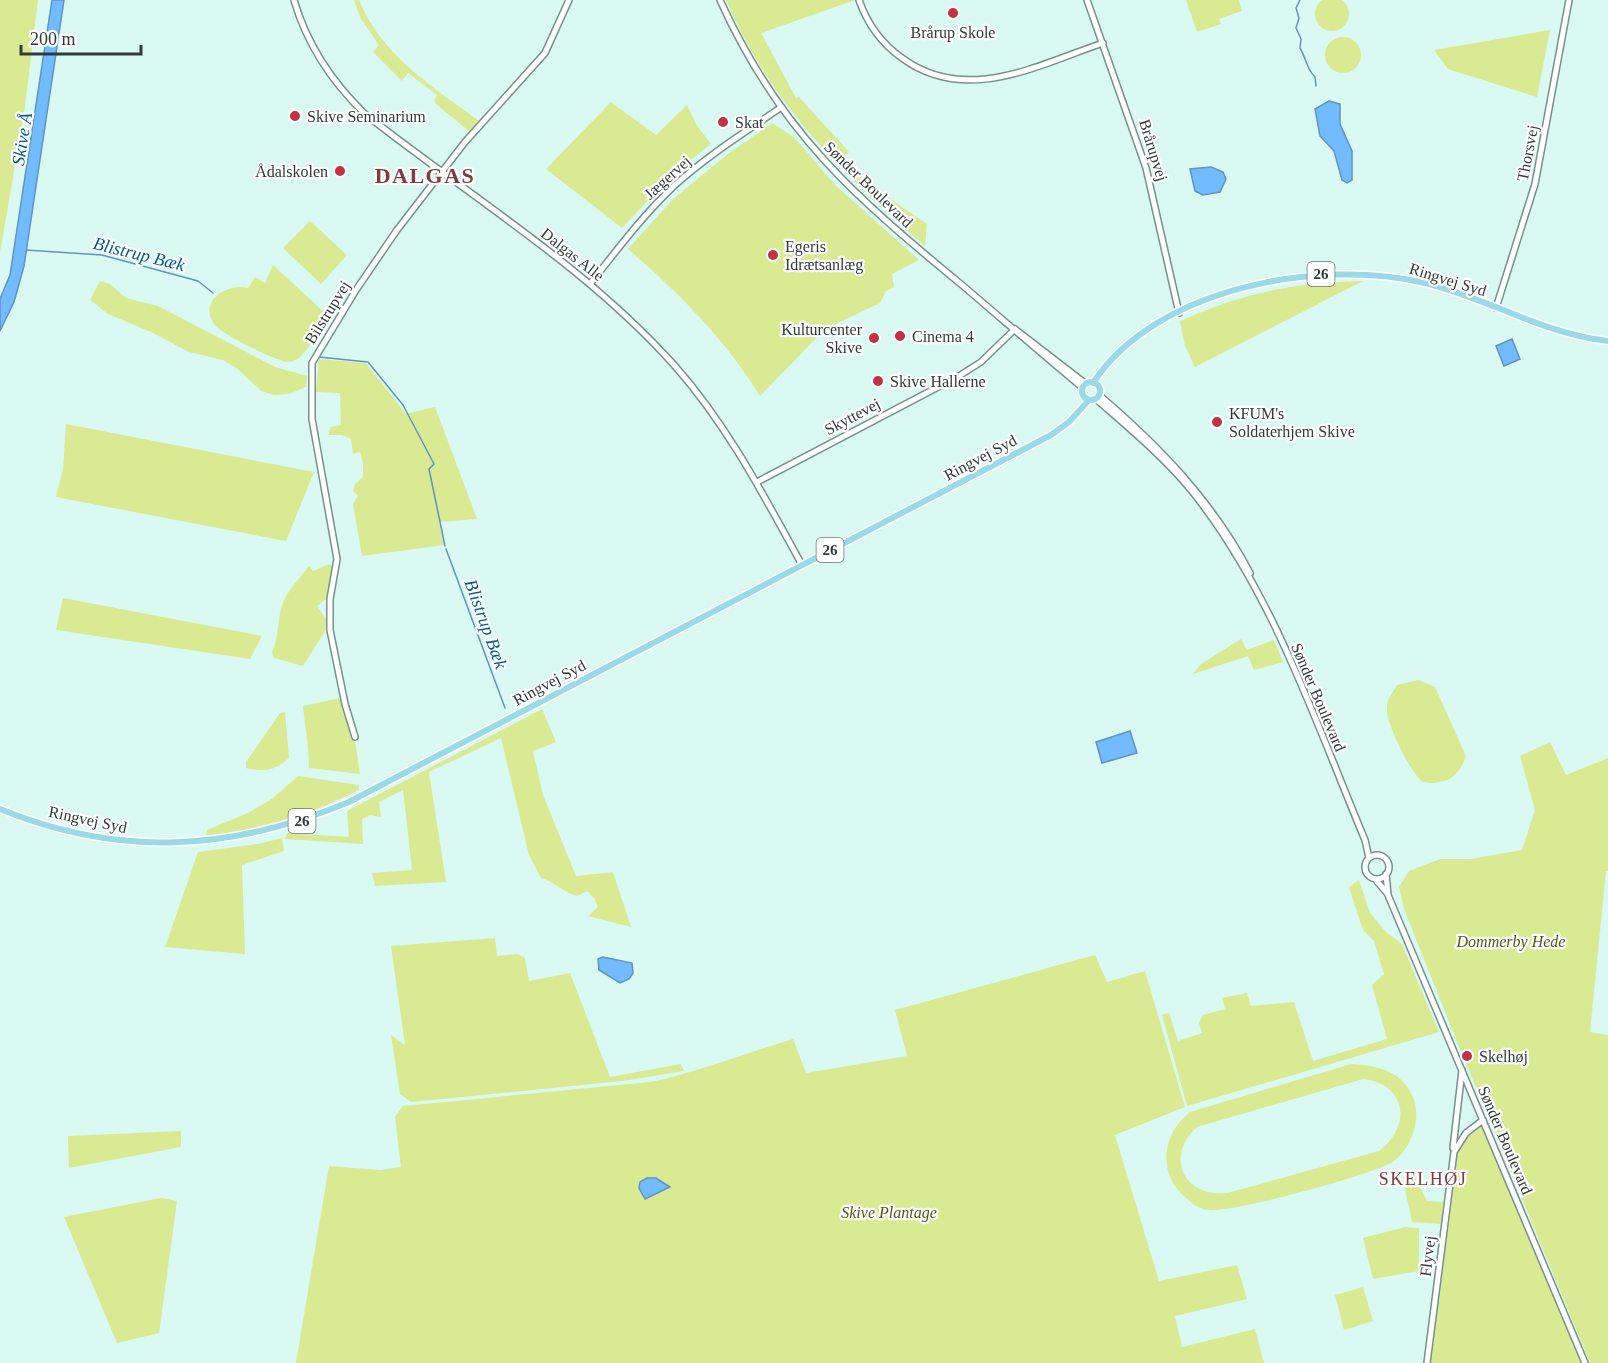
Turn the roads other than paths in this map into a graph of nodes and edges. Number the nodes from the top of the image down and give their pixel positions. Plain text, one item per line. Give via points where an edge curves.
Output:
1 (294, 0) edge
2 (569, 0) edge
3 (720, 0) edge
4 (859, 0) edge
5 (1088, 0) edge
6 (1569, 0) edge
7 (1103, 43) junction
8 (780, 108) junction
9 (442, 172) junction
10 (590, 284) junction
11 (1496, 308) junction
12 (1179, 313) junction
13 (1015, 329) junction
14 (1608, 341) edge
15 (1090, 385) junction
16 (1092, 397) junction
17 (757, 482) junction
18 (802, 565) junction
19 (356, 737) dead end
20 (0, 808) edge
21 (1365, 840) junction
22 (1376, 856) junction
23 (1369, 858) junction
24 (1386, 874) junction
25 (1375, 879) junction
26 (1388, 895) junction
27 (1462, 1069) junction
28 (1484, 1120) junction
29 (1454, 1152) junction
30 (1427, 1363) edge
31 (1586, 1363) edge

1 - 9 street, Dalgas Alle via 310,43 340,88 365,114
2 - 9 street, Bilstrupvej via 545,53
3 - 8 street, Sønder Boulevard
4 - 7 street via 875,32 896,54 921,70 954,80 1007,77
5 - 7 street, Brårupvej
6 - 11 street, Thorsvej via 1535,184
7 - 12 street, Brårupvej via 1146,168
8 - 10 street, Jægervej via 676,185 631,232
8 - 13 street, Sønder Boulevard via 827,165 875,213
9 - 10 street, Dalgas Alle
9 - 19 street, Bilstrupvej via 356,290 315,355 310,370 312,419 337,559 330,599 330,630
10 - 17 street, Dalgas Alle via 682,374
11 - 12 main road, Ringvej Syd / 26 via 1426,284 1339,274 1260,283
11 - 14 main road, Ringvej Syd / 26 via 1563,332
12 - 15 main road, Ringvej Syd / 26 via 1114,356
13 - 15 street, Sønder Boulevard
13 - 17 street, Skyttevej via 981,362 959,376
15 - 16 main road, 26
15 - 16 main road
16 - 18 main road, Ringvej Syd / 26 via 1051,435
16 - 21 street, Sønder Boulevard via 1151,447 1191,491 1235,553 1262,599
17 - 18 street, Dalgas Alle
18 - 20 main road, Ringvej Syd / 26 via 349,802 297,823 221,840 152,843 64,831
21 - 22 street, Sønder Boulevard
21 - 23 street, Sønder Boulevard
22 - 23 street
22 - 24 street via 1387,861
23 - 25 street via 1365,870
24 - 25 street
24 - 26 street, Sønder Boulevard
25 - 26 street, Sønder Boulevard
26 - 27 street, Sønder Boulevard
27 - 28 street, Sønder Boulevard
27 - 29 street, Flyvej
28 - 29 street via 1466,1133
28 - 31 street, Sønder Boulevard
29 - 30 street, Flyvej

